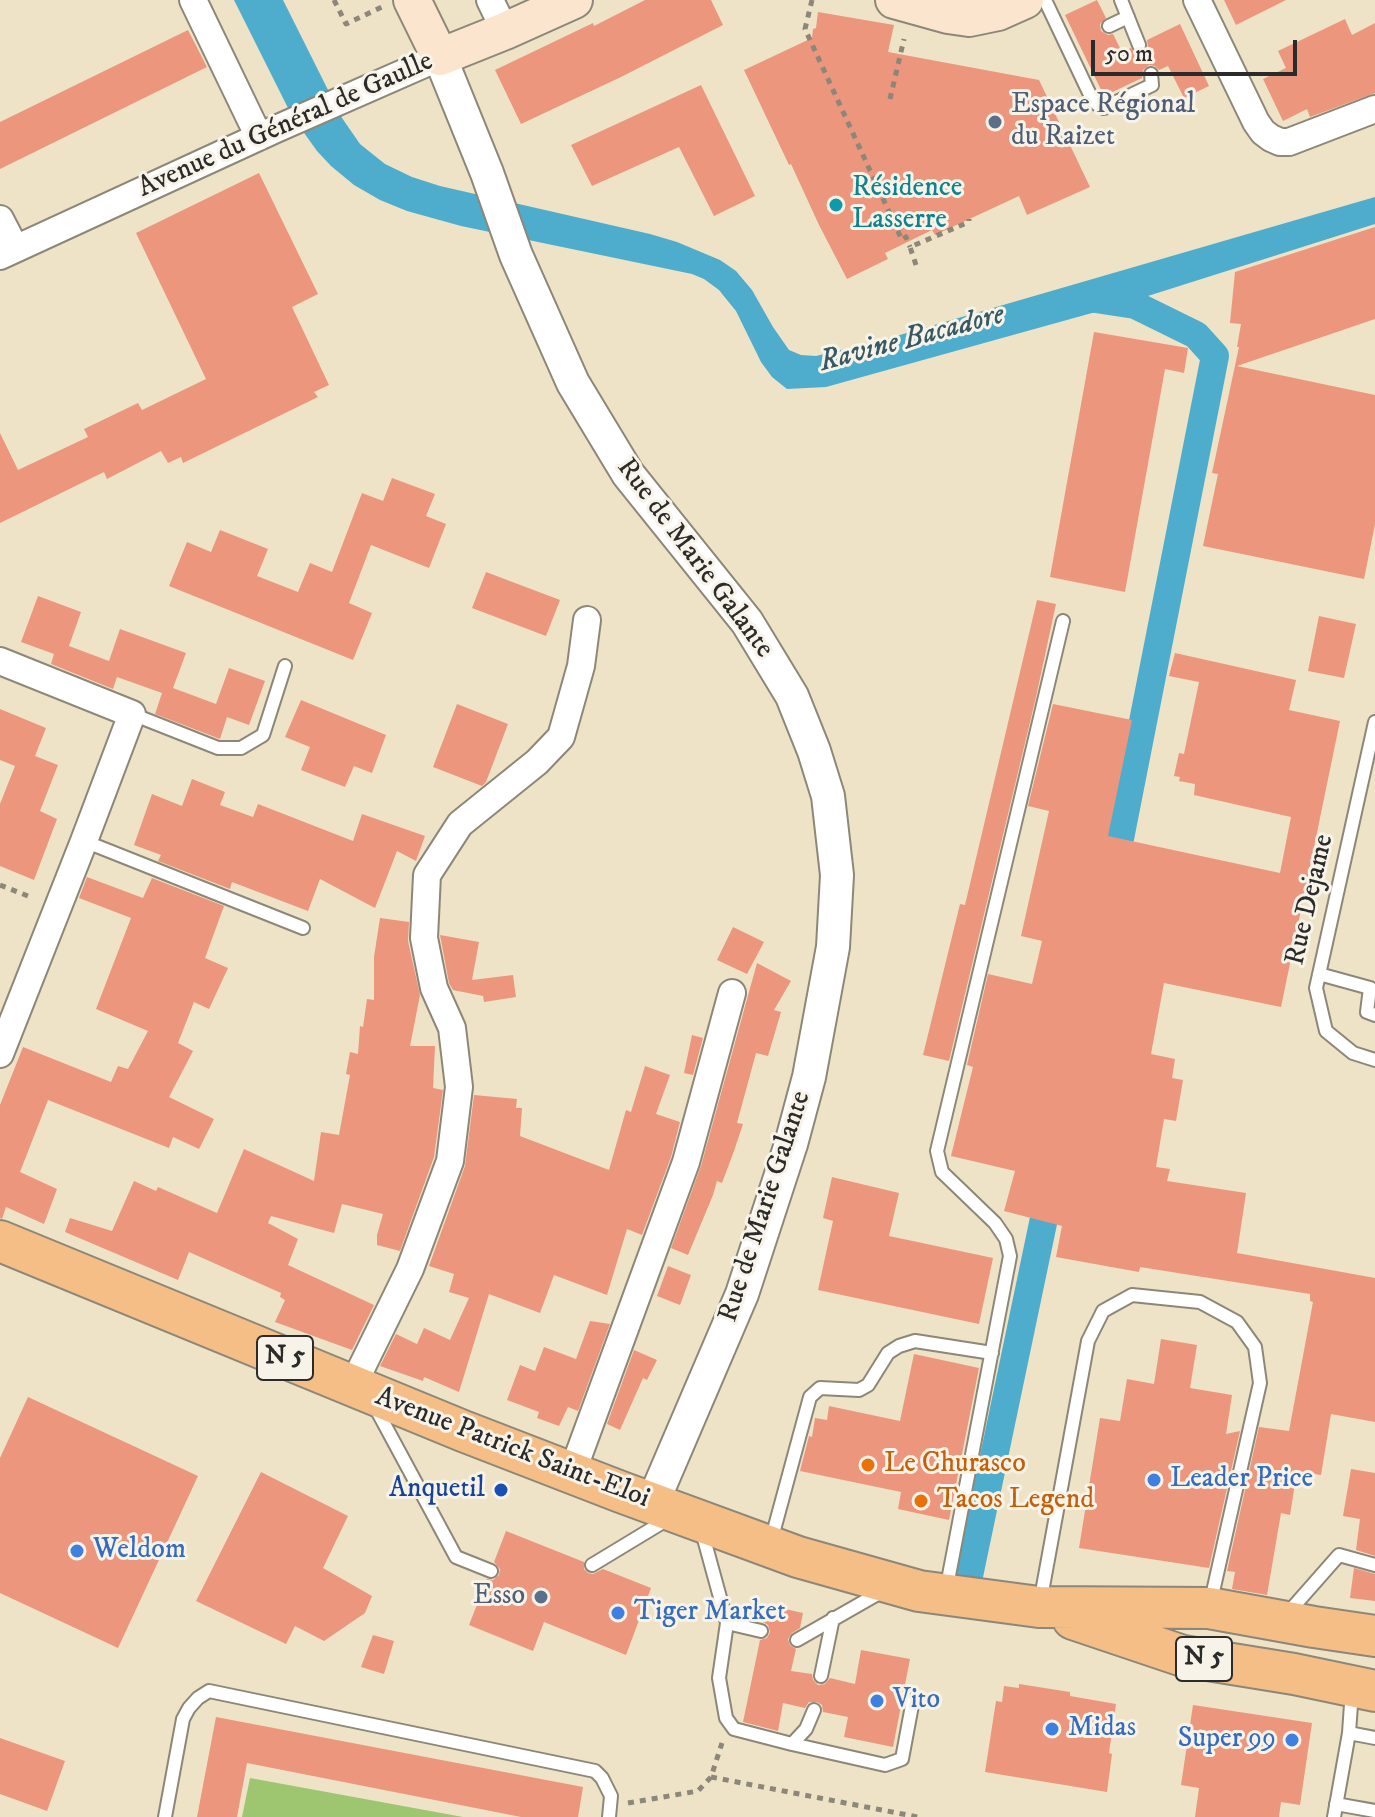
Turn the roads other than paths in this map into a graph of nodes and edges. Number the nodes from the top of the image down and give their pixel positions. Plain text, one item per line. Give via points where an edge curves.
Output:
1 (193, 0) edge
2 (412, 0) edge
3 (574, 0) edge
4 (1025, 0) edge
5 (1045, 0) edge
6 (1121, 0) edge
7 (1197, 0) edge
8 (903, 11) edge
9 (497, 15) edge
10 (1128, 17) junction
11 (1109, 26) dead end
12 (1139, 45) dead end
13 (440, 57) junction
14 (1151, 74) dead end
15 (1375, 109) edge
16 (268, 133) junction
17 (0, 219) edge
18 (8, 252) edge
19 (587, 620) dead end
20 (1063, 621) dead end
21 (0, 661) edge
22 (285, 666) dead end
23 (132, 714) junction
24 (1375, 722) edge
25 (84, 841) junction
26 (303, 928) dead end
27 (1319, 974) junction
28 (732, 993) dead end
29 (1375, 1015) edge
30 (0, 1054) edge
31 (1375, 1060) edge
32 (0, 1241) edge
33 (992, 1353) junction
34 (360, 1388) junction
35 (572, 1473) junction
36 (676, 1513) junction
37 (770, 1548) junction
38 (592, 1565) dead end
39 (1375, 1565) edge
40 (491, 1571) dead end
41 (894, 1584) junction
42 (945, 1594) junction
43 (1039, 1607) junction
44 (1209, 1608) junction
45 (833, 1618) junction
46 (1278, 1621) junction
47 (727, 1623) junction
48 (761, 1631) dead end
49 (1375, 1636) edge
50 (797, 1640) dead end
51 (821, 1676) dead end
52 (1364, 1688) edge
53 (913, 1700) dead end
54 (814, 1710) dead end
55 (1349, 1733) junction
56 (1375, 1738) edge
57 (792, 1744) junction
58 (1335, 1811) edge
59 (1375, 1811) edge
60 (610, 1812) edge
61 (165, 1817) edge

1 - 16 street
2 - 13 main road, Rue de Marie Galante
3 - 9 main road, Avenue du Général de Gaulle
4 - 8 main road via 969,18
5 - 14 lane via 1072,43 1093,101 1104,108 1152,85
6 - 10 lane
7 - 15 street via 1256,122 1271,138 1289,142
9 - 13 main road, Avenue du Général de Gaulle
10 - 11 lane
10 - 12 lane
13 - 16 street, Avenue du Général de Gaulle
13 - 36 street, Rue de Marie Galante via 516,255 573,383 628,474 747,622 792,696 828,796 837,875 833,947 809,1077
16 - 18 street, Avenue du Général de Gaulle
17 - 18 street
19 - 34 street via 581,666 561,737 460,824 427,875 424,938 434,988 452,1028 459,1087 450,1161
20 - 33 lane via 937,1151 942,1172 1006,1239 1010,1256
21 - 23 street
22 - 23 lane via 263,735 241,748 218,748
23 - 25 street
24 - 27 lane, Rue Dejame
25 - 26 lane
25 - 30 street
27 - 29 lane via 1370,988 1367,1012
27 - 31 lane, Rue Dejame via 1316,988 1326,1031 1353,1053
28 - 35 street via 686,1162
32 - 34 main road, Avenue Patrick Saint-Eloi / N 5
33 - 37 lane via 915,1341 888,1353 859,1390 820,1388 810,1397
33 - 42 lane
34 - 35 main road, Avenue Patrick Saint-Eloi / N 5
34 - 40 lane via 456,1557
35 - 36 main road, Avenue Patrick Saint-Eloi / N 5
36 - 37 main road, Avenue Patrick Saint-Eloi / N 5
36 - 38 lane
36 - 47 lane
37 - 41 main road, Avenue Patrick Saint-Eloi / N 5
39 - 46 lane via 1339,1555
41 - 42 main road, Avenue Patrick Saint-Eloi / N 5
41 - 45 lane
42 - 43 main road, Avenue Patrick Saint-Eloi / N 5
43 - 44 main road, Avenue Patrick Saint-Eloi / N 5
43 - 44 lane via 1088,1341 1103,1311 1132,1295 1200,1302 1237,1322 1255,1347 1260,1383
43 - 52 main road, Avenue Patrick Saint-Eloi / N 5 via 1183,1656
44 - 46 main road, Avenue Patrick Saint-Eloi / N 5
45 - 50 lane
45 - 51 lane
46 - 49 main road, Avenue Patrick Saint-Eloi / N 5
47 - 48 lane
47 - 57 lane via 719,1678 726,1718 734,1729
52 - 55 lane
53 - 57 lane via 902,1759 885,1765
54 - 57 lane
55 - 56 lane
55 - 58 lane
58 - 59 lane
60 - 61 lane via 608,1787 595,1771 209,1691 183,1719

